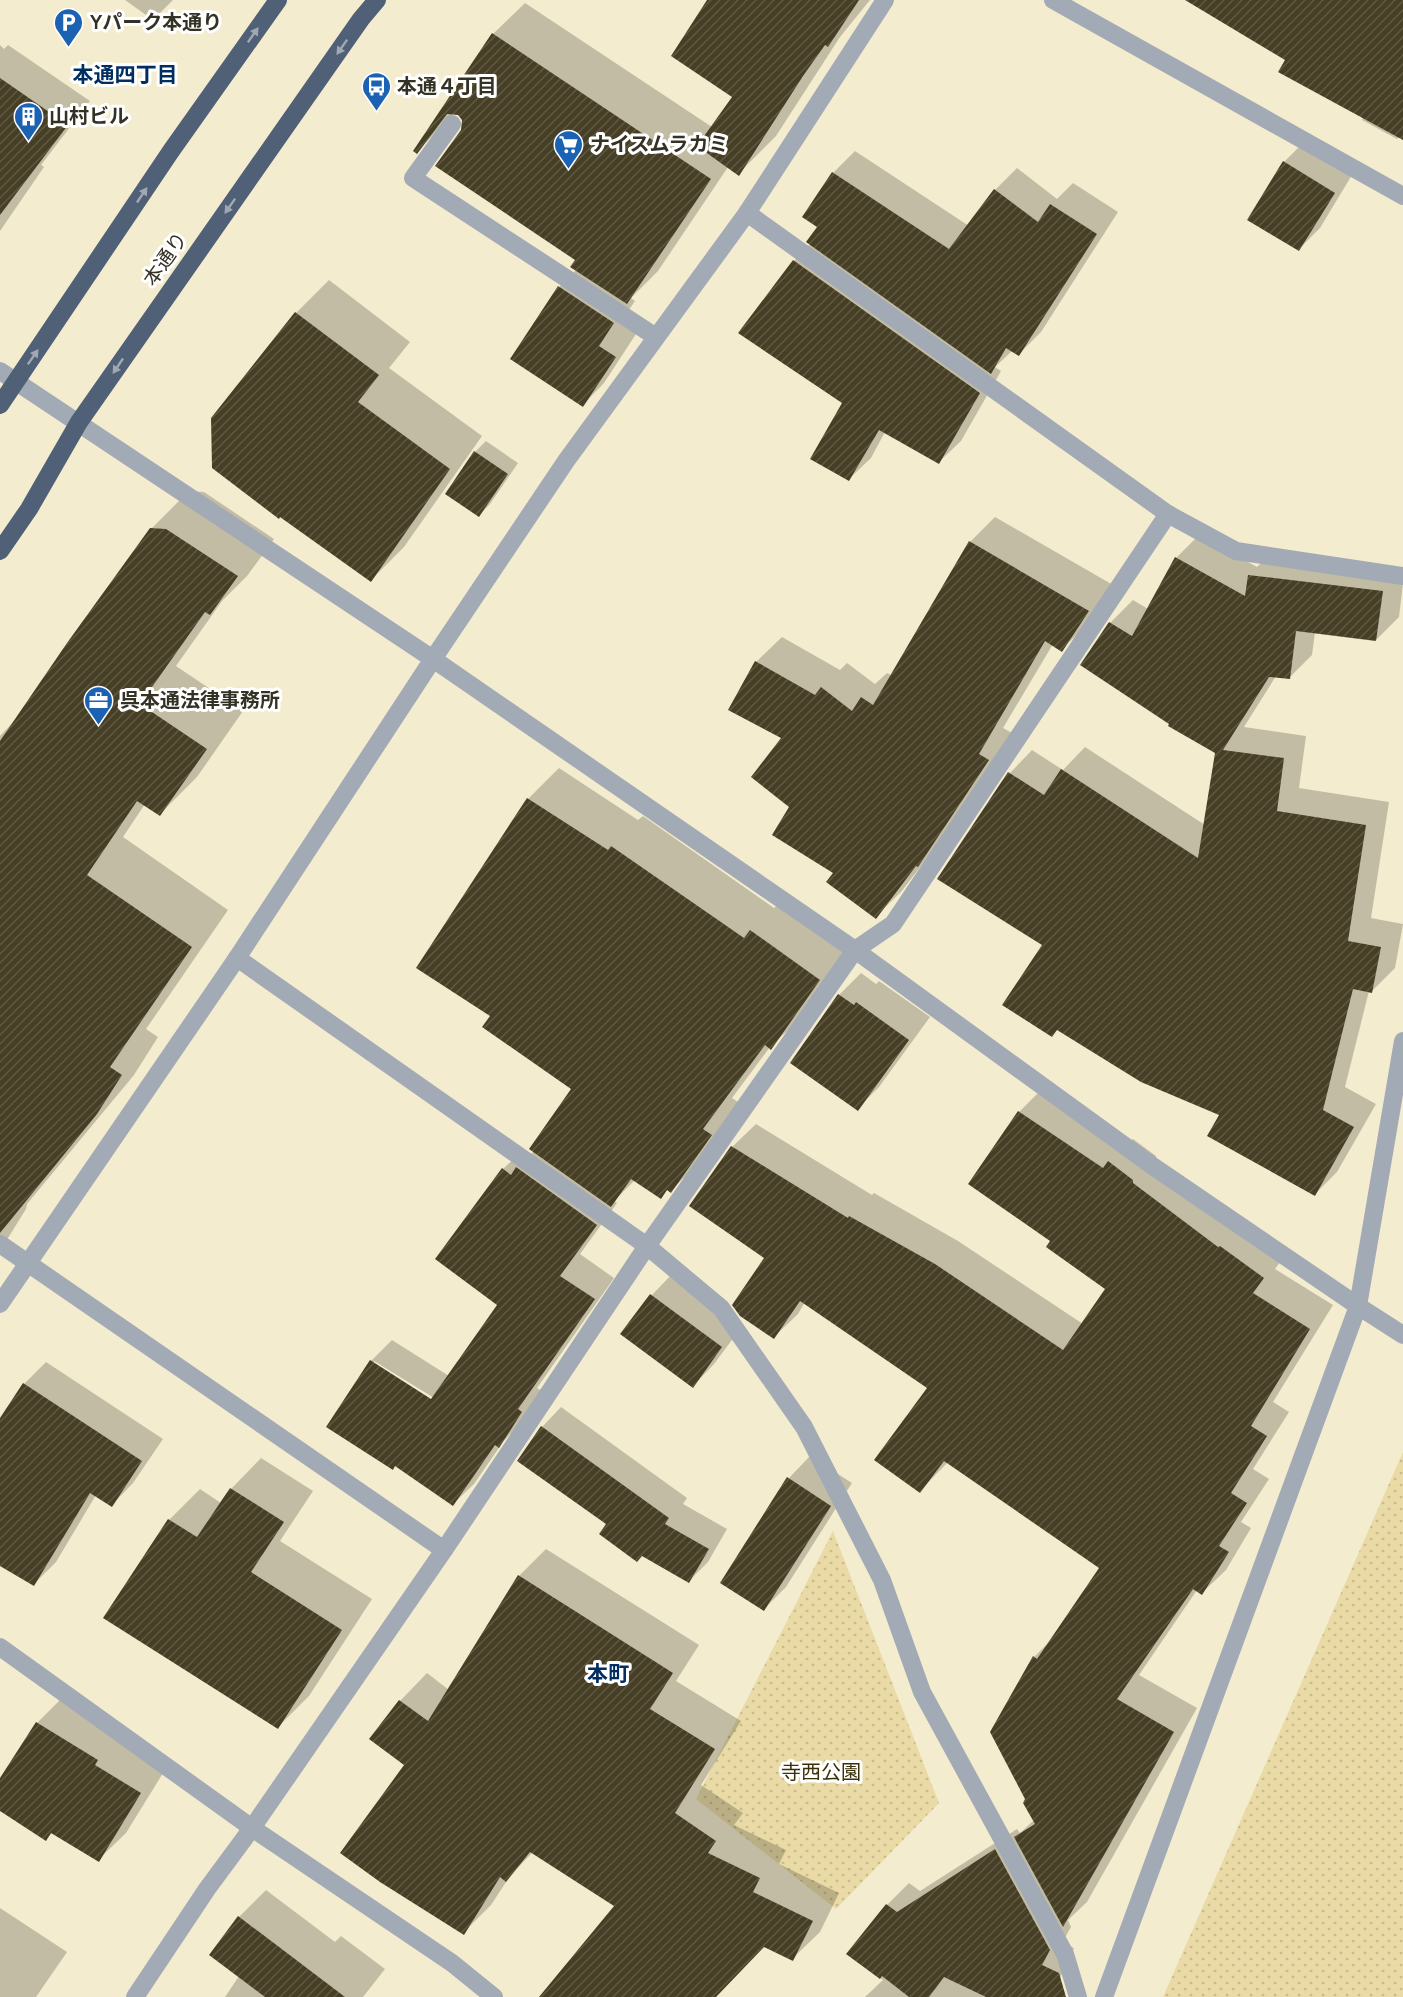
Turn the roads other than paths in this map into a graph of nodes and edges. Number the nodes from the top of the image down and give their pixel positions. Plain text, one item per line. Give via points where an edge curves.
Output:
1 (278, 0) edge
2 (376, 0) edge
3 (885, 0) edge
4 (1053, 0) edge
5 (452, 124) dead end
6 (1403, 196) edge
7 (747, 213) junction
8 (656, 337) junction
9 (0, 370) edge
10 (16, 380) junction
11 (0, 405) edge
12 (80, 422) junction
13 (1167, 514) junction
14 (0, 551) edge
15 (1403, 576) edge
16 (433, 658) junction
17 (855, 950) junction
18 (237, 958) junction
19 (1403, 1041) edge
20 (0, 1244) edge
21 (647, 1246) junction
22 (27, 1263) junction
23 (0, 1304) edge
24 (1358, 1306) junction
25 (1403, 1335) edge
26 (444, 1550) junction
27 (0, 1647) edge
28 (252, 1828) junction
29 (135, 1997) edge
30 (494, 1997) edge
31 (1078, 1997) edge
32 (1104, 1997) edge

10 -> 1 highway
2 -> 12 highway, 本通り
3 - 7 street
4 - 6 street
5 - 8 street via 413,178
7 - 8 street
7 - 13 street
8 - 16 street via 566,461
9 - 10 street
10 - 11 highway
10 - 12 street
12 - 14 highway, 本通り
12 - 16 street
13 - 15 street via 1236,551
13 - 17 street via 893,924
16 - 17 street
16 - 18 street
17 - 21 street
17 - 24 street via 1154,1167
18 - 21 street
18 - 22 street
19 - 24 street
20 - 22 street
21 - 26 street
21 - 31 street via 721,1308 804,1427 882,1580 922,1692 1065,1954
22 - 23 street
22 - 26 street
24 - 25 street
24 - 32 street
26 - 28 street
27 - 28 street
28 - 29 street
28 - 30 street via 452,1964

